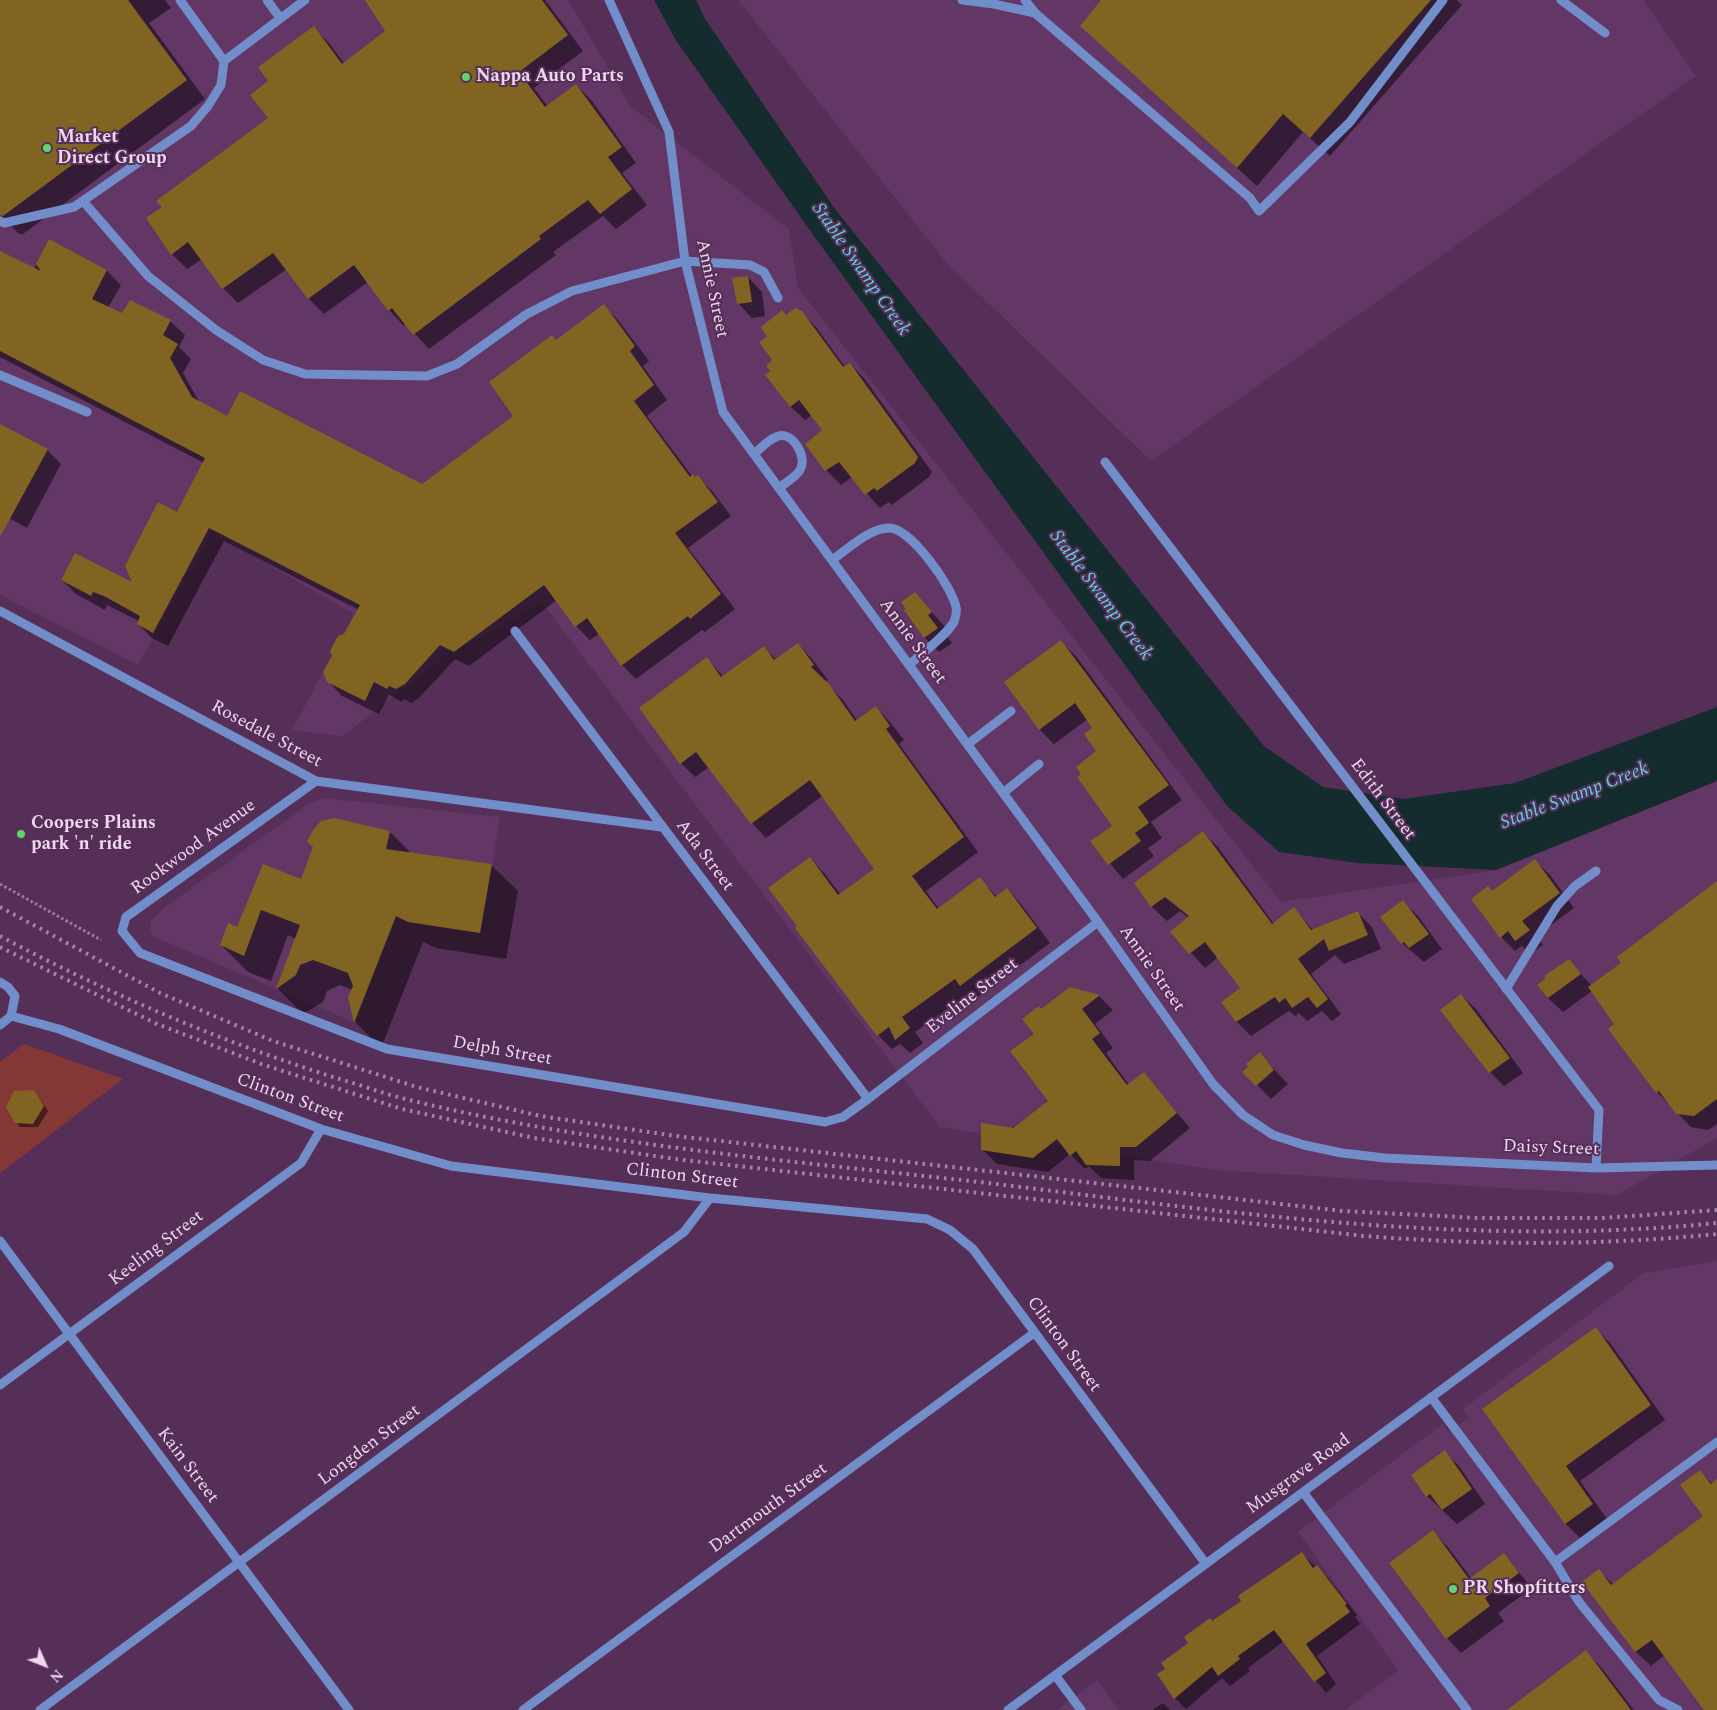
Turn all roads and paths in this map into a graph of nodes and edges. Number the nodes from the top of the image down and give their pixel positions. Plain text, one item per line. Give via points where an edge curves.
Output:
1 (180, 0) edge
2 (267, 0) edge
3 (305, 0) edge
4 (609, 0) edge
5 (962, 0) edge
6 (1025, 0) edge
7 (1443, 0) edge
8 (1561, 0) edge
9 (1035, 13) junction
10 (280, 18) junction
11 (1605, 32) dead end
12 (224, 61) junction
13 (82, 201) junction
14 (1, 224) edge
15 (685, 261) junction
16 (778, 298) dead end
17 (0, 375) edge
18 (87, 412) dead end
19 (754, 454) junction
20 (1105, 462) dead end
21 (779, 488) junction
22 (832, 560) junction
23 (0, 611) edge
24 (515, 631) dead end
25 (909, 664) junction
26 (1011, 711) dead end
27 (968, 744) junction
28 (1039, 764) dead end
29 (316, 781) junction
30 (1004, 793) junction
31 (661, 826) junction
32 (1596, 871) dead end
33 (0, 884) edge
34 (1098, 922) junction
35 (101, 940) dead end
36 (140, 953) joint
37 (0, 982) edge
38 (1506, 989) junction
39 (12, 1016) junction
40 (0, 1025) edge
41 (868, 1099) junction
42 (321, 1129) junction
43 (1385, 1158) joint
44 (1717, 1165) edge
45 (1596, 1168) junction
46 (710, 1198) junction
47 (0, 1241) edge
48 (1609, 1266) dead end
49 (1034, 1333) junction
50 (70, 1334) junction
51 (0, 1385) edge
52 (1431, 1397) junction
53 (1717, 1442) edge
54 (1303, 1492) junction
55 (1555, 1562) junction
56 (240, 1563) junction
57 (1206, 1564) junction
58 (1055, 1675) junction
59 (40, 1710) edge
60 (349, 1710) edge
61 (523, 1710) edge
62 (1008, 1710) edge
63 (1081, 1710) edge
64 (1467, 1710) edge
65 (1678, 1710) edge

1 - 12 street
2 - 10 street
3 - 10 street
4 - 15 street, Annie Street via 670,132
5 - 9 street
6 - 9 street
7 - 9 street via 1350,122 1259,211 1250,198
8 - 11 street
10 - 12 street
12 - 13 street via 221,85 191,126
13 - 14 street via 74,207
13 - 15 street via 148,276 216,330 263,360 305,374 427,376 457,364 527,314 572,291
15 - 16 street via 750,265 764,272
15 - 19 street, Annie Street via 723,412
17 - 18 street
19 - 21 street, Annie Street
19 - 21 street via 777,436 792,439 801,452 803,463 800,471
20 - 38 street, Edith Street
21 - 22 street, Annie Street
22 - 25 street, Annie Street
22 - 25 street via 875,531 889,528 902,531 917,543 957,608 954,621
23 - 29 street, Rosedale Street
24 - 31 street, Ada Street
25 - 27 street, Annie Street
26 - 27 street
27 - 30 street, Annie Street
28 - 30 street
29 - 31 street, Rosedale Street
29 - 36 street, Rookwood Avenue via 126,917 122,931
30 - 34 street, Annie Street
31 - 41 street, Ada Street
32 - 38 street via 1575,886 1558,906
33 - 35 path
34 - 41 street, Eveline Street
34 - 43 street, Annie Street via 1213,1084 1243,1115 1273,1135 1304,1145
36 - 41 street, Delph Street via 387,1049 825,1122 843,1117
37 - 39 street via 14,996
38 - 45 street, Edith Street via 1599,1110
39 - 40 street
39 - 42 street, Clinton Street via 59,1029
42 - 46 street, Clinton Street via 451,1166
42 - 50 street, Keeling Street via 300,1163
43 - 45 street, Daisy Street
44 - 45 street, Daisy Street
46 - 49 street, Clinton Street via 927,1219 950,1230 973,1249
46 - 56 street, Longden Street via 684,1232
47 - 50 street, Kain Street
48 - 52 street, Musgrave Road
49 - 57 street, Clinton Street
49 - 61 street, Dartmouth Street
50 - 51 street, Keeling Street
50 - 56 street, Kain Street
52 - 54 street, Musgrave Road
52 - 55 street
53 - 55 street
54 - 57 street, Musgrave Road
54 - 64 street
55 - 65 street via 1579,1602 1659,1700
56 - 59 street, Longden Street
56 - 60 street, Kain Street
57 - 58 street, Musgrave Road
58 - 62 street, Musgrave Road
58 - 63 street

